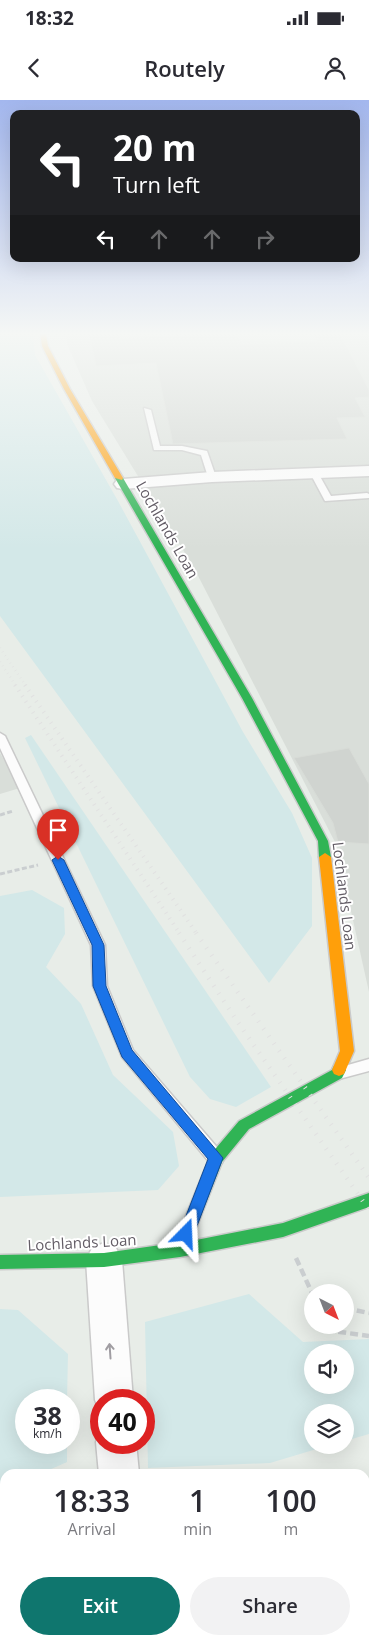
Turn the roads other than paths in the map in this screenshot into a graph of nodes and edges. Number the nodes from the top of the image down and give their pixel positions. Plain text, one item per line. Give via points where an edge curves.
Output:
1 (76, 405) edge
2 (147, 410) dead end
3 (369, 471) edge
4 (314, 473) junction
5 (212, 478) junction
6 (123, 484) junction
7 (367, 496) dead end
8 (0, 736) edge
9 (369, 1065) edge
10 (337, 1074) junction
11 (216, 1158) junction
12 (369, 1200) edge
13 (180, 1250) junction
14 (104, 1260) junction
15 (0, 1262) edge
16 (113, 1389) edge
17 (117, 1454) edge
18 (118, 1469) edge

1 - 6 street, Lochlands Loan
2 - 5 lane via 157,448 182,448 204,453
3 - 4 street
4 - 5 street
4 - 7 lane via 328,500
5 - 6 street
6 - 10 street, Lochlands Loan via 247,698 323,841 348,1051
8 - 11 lane via 98,945 100,986 127,1053
9 - 10 lane
10 - 11 street via 244,1125
11 - 13 street
12 - 13 street, Lochlands Loan via 283,1230
13 - 14 street, Lochlands Loan
14 - 15 street, Lochlands Loan
16 -> 14 street
17 - 18 street

